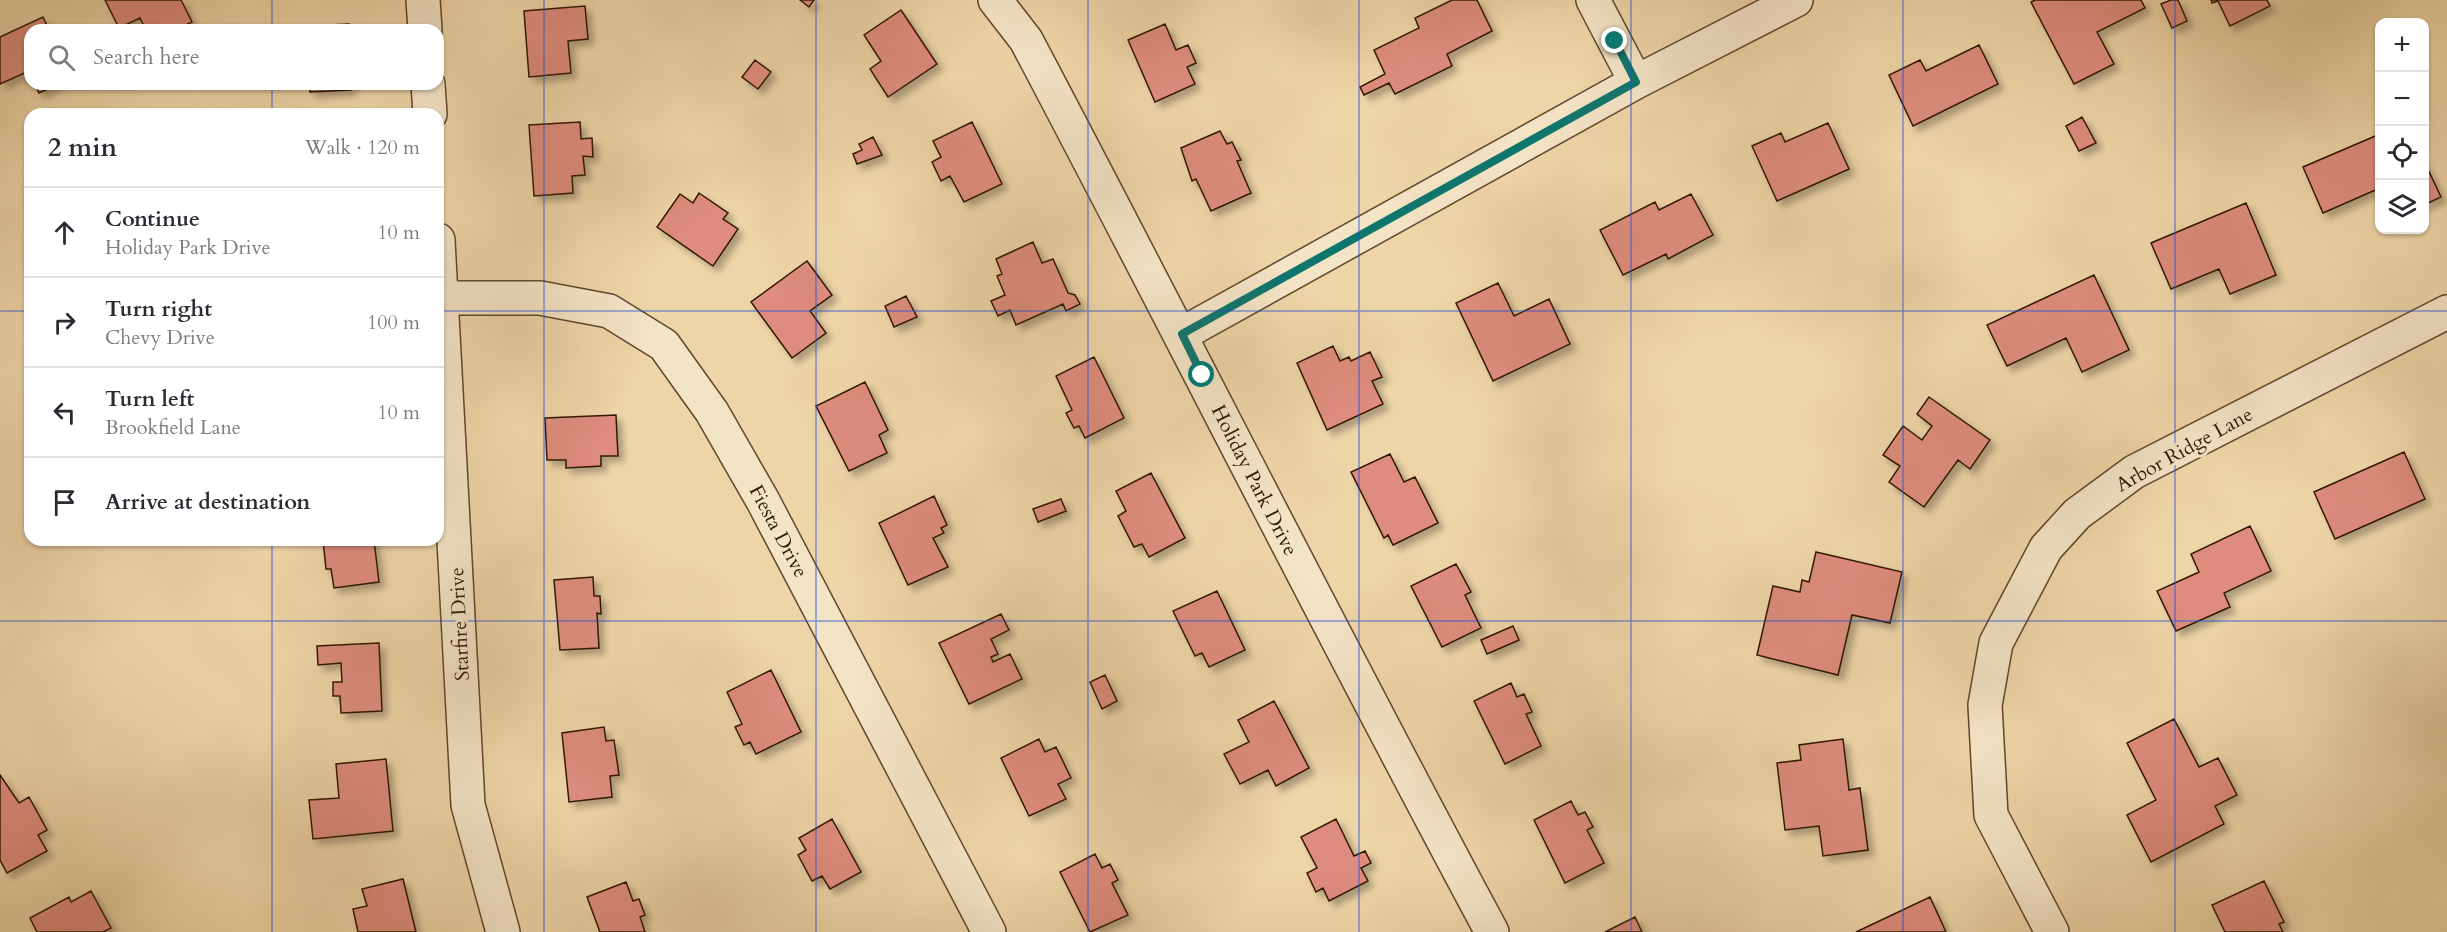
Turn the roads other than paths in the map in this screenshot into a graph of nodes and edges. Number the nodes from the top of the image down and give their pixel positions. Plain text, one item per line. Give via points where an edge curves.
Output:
1 (423, 0) edge
2 (995, 0) edge
3 (1593, 0) edge
4 (1796, 0) edge
5 (425, 24) edge
6 (1636, 82) junction
7 (428, 90) edge
8 (430, 108) edge
9 (444, 298) edge
10 (2447, 312) edge
11 (1182, 334) junction
12 (444, 337) edge
13 (503, 932) edge
14 (989, 932) edge
15 (1492, 932) edge
16 (2052, 932) edge

1 - 5 street
2 - 11 street, Holiday Park Drive via 1026,40
3 - 6 street
4 - 6 street
6 - 11 street
7 - 8 street
9 - 14 street, Fiesta Drive via 540,298 609,311 664,345 712,412 763,501
10 - 16 street, Arbor Ridge Lane via 2134,472 2077,514 2046,548 1996,643 1985,705 1991,815
11 - 15 street, Holiday Park Drive via 1366,699
12 - 13 street, Starfire Drive via 468,805

